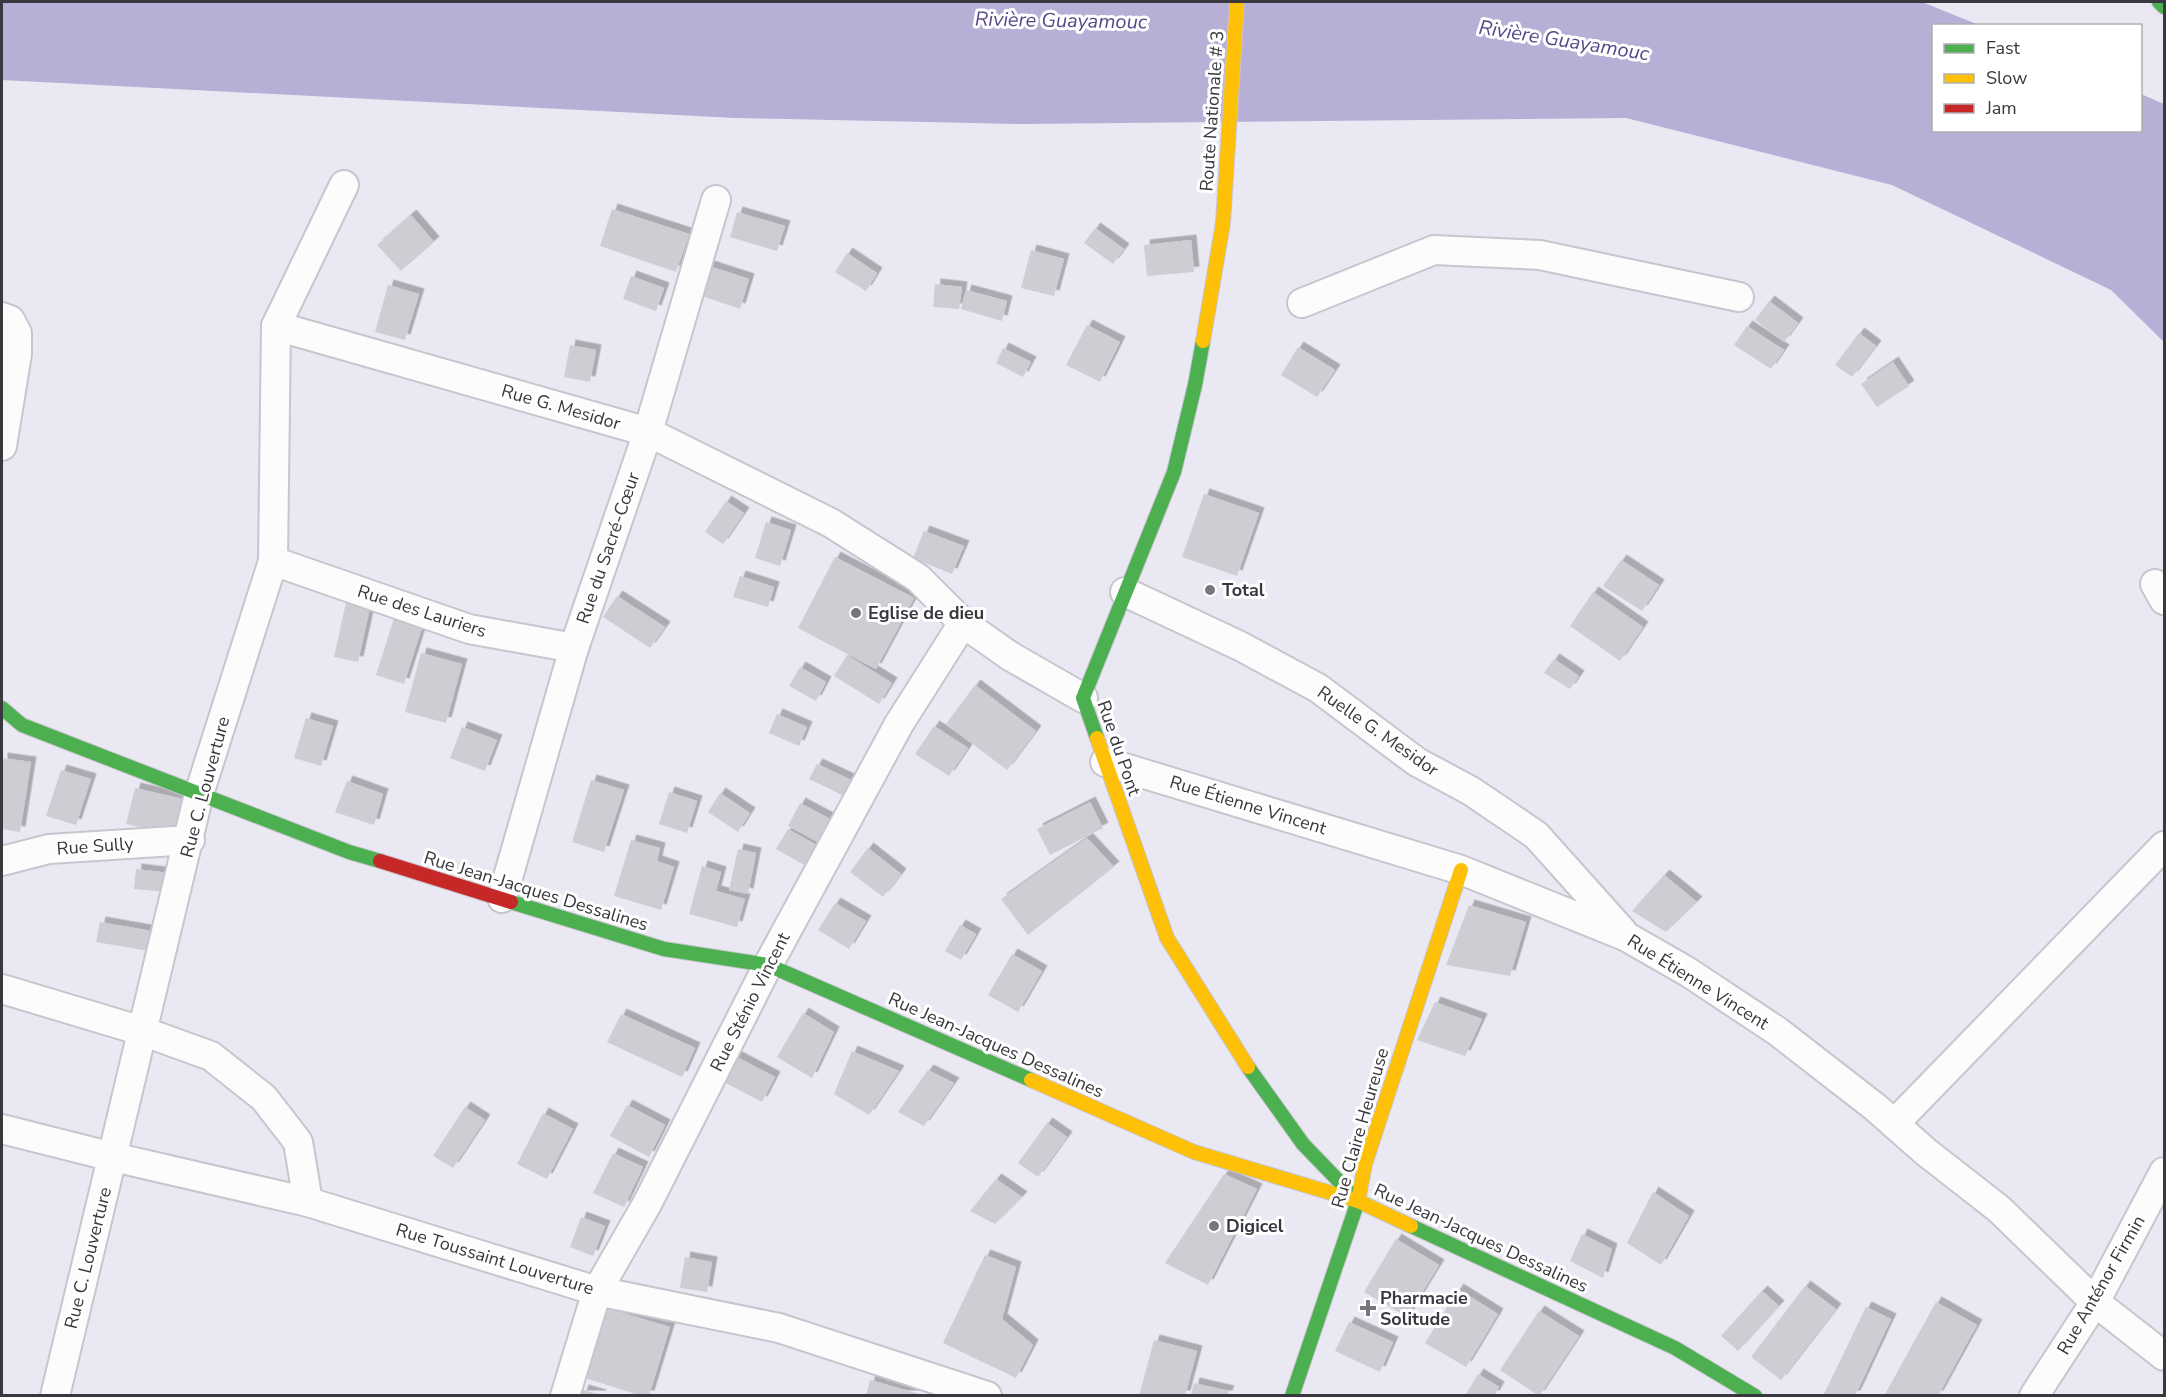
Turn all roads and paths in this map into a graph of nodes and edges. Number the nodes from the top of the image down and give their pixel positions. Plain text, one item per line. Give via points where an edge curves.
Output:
1 (1237, 2) edge
2 (2159, 2) edge
3 (2164, 7) edge
4 (344, 185) dead end
5 (716, 200) dead end
6 (1223, 223) joint
7 (1739, 297) dead end
8 (1302, 303) dead end
9 (2, 317) edge
10 (276, 326) junction
11 (648, 432) junction
12 (2, 446) edge
13 (273, 561) junction
14 (1125, 592) junction
15 (963, 623) junction
16 (574, 648) junction
17 (1083, 698) junction
18 (2, 708) edge
19 (1105, 762) junction
20 (199, 794) junction
21 (190, 840) junction
22 (2164, 846) edge
23 (2, 861) edge
24 (1461, 870) junction
25 (502, 898) junction
26 (1627, 937) junction
27 (768, 965) junction
28 (2, 989) edge
29 (142, 1031) junction
30 (1894, 1124) junction
31 (2, 1129) edge
32 (112, 1157) junction
33 (2164, 1172) edge
34 (1358, 1201) junction
35 (308, 1202) junction
36 (597, 1291) junction
37 (2095, 1302) junction
38 (2164, 1356) edge
39 (55, 1395) edge
40 (565, 1395) edge
41 (987, 1395) edge
42 (1292, 1395) edge
43 (1755, 1395) edge
44 (2034, 1395) edge

1 - 6 main road, Route Nationale # 3
2 - 3 main road
4 - 10 street, Rue C. Louverture
5 - 11 street, Rue du Sacré-Cœur
6 - 14 main road, Rue du Pont via 1195,385 1174,472
7 - 8 street via 1540,255 1434,250
9 - 12 street via 10,320 17,333
10 - 11 street, Rue G. Mesidor
10 - 13 street, Rue C. Louverture
11 - 15 street, Rue G. Mesidor via 831,523 918,578
11 - 16 street, Rue du Sacré-Cœur
13 - 16 street, Rue des Lauriers via 469,629
13 - 20 street, Rue C. Louverture
14 - 17 main road, Rue du Pont
14 - 26 street, Ruelle G. Mesidor via 1318,688 1417,762 1471,791 1536,835
15 - 17 street, Rue G. Mesidor via 1010,656
15 - 27 street, Rue Sténio Vincent via 899,724
16 - 25 street, Rue du Sacré-Cœur
17 - 19 main road, Rue du Pont
18 - 20 main road, Rue Jean-Jacques Dessalines via 22,725
19 - 24 street, Rue Étienne Vincent
19 - 34 main road, Rue du Pont via 1167,938 1259,1085 1304,1144
20 - 21 street, Rue C. Louverture
20 - 25 main road, Rue Jean-Jacques Dessalines via 349,852
21 - 23 street, Rue Sully via 49,849
21 - 29 street, Rue C. Louverture
22 - 30 street
24 - 26 street, Rue Étienne Vincent
24 - 34 main road, Rue Claire Heureuse via 1365,1164
25 - 27 main road, Rue Jean-Jacques Dessalines via 664,949
26 - 30 street, Rue Étienne Vincent via 1777,1031
27 - 34 main road, Rue Jean-Jacques Dessalines via 1194,1152
27 - 36 street, Rue Sténio Vincent
28 - 29 street
29 - 32 street, Rue C. Louverture
29 - 35 street via 211,1056 264,1098 298,1142
30 - 37 street, Rue Étienne Vincent via 1999,1209
31 - 32 street, Rue Toussaint Louverture
32 - 35 street, Rue Toussaint Louverture
32 - 39 street, Rue C. Louverture
33 - 37 street, Rue Anténor Firmin
34 - 42 main road, Rue Claire Heureuse
34 - 43 main road, Rue Jean-Jacques Dessalines via 1675,1348
35 - 36 street, Rue Toussaint Louverture
36 - 40 street, Rue Sténio Vincent
36 - 41 street, Rue Toussaint Louverture via 779,1328
37 - 38 street, Rue Étienne Vincent
37 - 44 street, Rue Anténor Firmin

